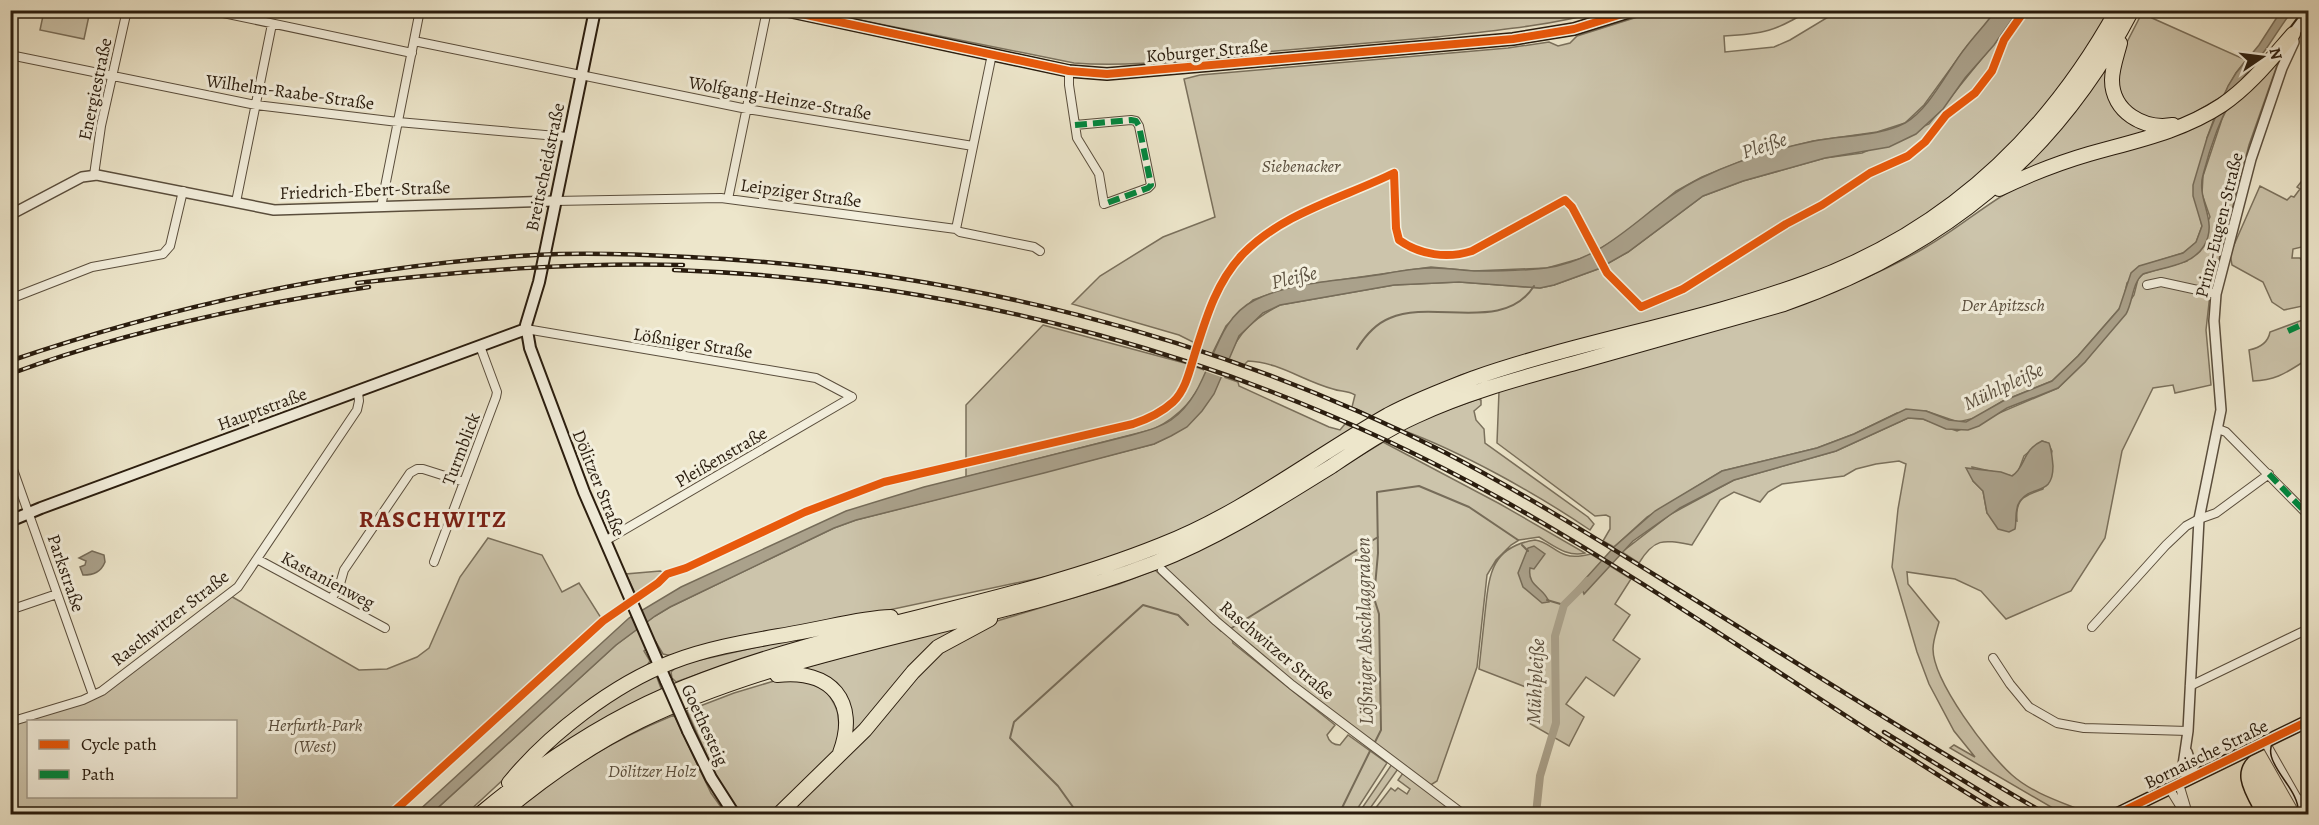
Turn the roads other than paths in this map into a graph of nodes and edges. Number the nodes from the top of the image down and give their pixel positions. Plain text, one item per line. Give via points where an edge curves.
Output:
1 (127, 10) edge
2 (210, 10) edge
3 (420, 10) edge
4 (595, 10) edge
5 (767, 10) edge
6 (783, 10) edge
7 (1635, 10) edge
8 (2125, 14) edge
9 (2308, 14) edge
10 (272, 24) junction
11 (2293, 34) junction
12 (414, 41) junction
13 (412, 52) junction
14 (992, 54) junction
15 (10, 56) edge
16 (1069, 71) junction
17 (582, 75) junction
18 (113, 76) junction
19 (256, 105) junction
20 (747, 109) junction
21 (398, 122) junction
22 (2192, 122) junction
23 (1075, 125) junction
24 (568, 137) junction
25 (973, 146) junction
26 (94, 175) junction
27 (183, 191) junction
28 (1984, 195) junction
29 (728, 199) junction
30 (554, 201) junction
31 (236, 202) junction
32 (381, 207) junction
33 (10, 215) edge
34 (956, 229) junction
35 (1040, 251) dead end
36 (2147, 285) dead end
37 (2216, 294) junction
38 (10, 299) edge
39 (526, 329) junction
40 (501, 338) junction
41 (480, 346) junction
42 (530, 348) junction
43 (358, 392) junction
44 (852, 397) joint
45 (2218, 429) junction
46 (10, 461) edge
47 (2269, 474) junction
48 (464, 482) junction
49 (29, 513) junction
50 (2308, 515) edge
51 (2199, 519) junction
52 (10, 521) edge
53 (605, 541) junction
54 (257, 558) junction
55 (434, 562) dead end
56 (1162, 570) dead end
57 (57, 594) junction
58 (332, 598) junction
59 (1025, 603) junction
60 (10, 610) edge
61 (926, 615) junction
62 (2092, 627) dead end
63 (385, 628) dead end
64 (2308, 629) edge
65 (650, 646) joint
66 (1993, 658) dead end
67 (660, 667) junction
68 (745, 679) junction
69 (2190, 687) junction
70 (93, 695) junction
71 (2308, 721) edge
72 (10, 722) edge
73 (2188, 731) junction
74 (2265, 742) junction
75 (839, 755) junction
76 (2182, 782) junction
77 (2308, 796) edge
78 (2298, 801) junction
79 (497, 809) edge
80 (480, 814) edge
81 (734, 814) edge
82 (779, 814) edge
83 (1463, 814) edge
84 (2117, 814) edge
85 (2187, 814) edge
86 (2306, 814) edge

1 - 18 street, Energiestraße
2 - 10 street
3 - 12 street
4 - 17 main road, Breitscheidstraße
5 - 20 street
6 - 14 main road, Koburger Straße
7 - 16 main road, Koburger Straße via 1574,29 1513,39 1119,73
8 - 22 highway via 2112,81 2117,100 2132,117 2150,126
8 - 28 highway via 2098,69 2072,105 2033,150
8 - 61 highway via 2029,135 2000,164 1915,230 1878,251 1784,290 1442,390 1386,417 1261,494 1183,536 1115,562
9 - 11 main road, Prinz-Eugen-Straße
10 - 13 street
10 - 19 street
11 - 22 highway via 2240,90
11 - 37 street, Prinz-Eugen-Straße via 2284,49 2282,69 2251,159
12 - 13 street
12 - 17 street, Wolfgang-Heinze-Straße
13 - 21 street
14 - 16 main road, Koburger Straße
14 - 25 street
15 - 18 street, Wilhelm-Raabe-Straße
16 - 23 street
17 - 20 street, Wolfgang-Heinze-Straße
17 - 24 main road, Breitscheidstraße
18 - 19 street, Wilhelm-Raabe-Straße
18 - 26 street, Energiestraße
19 - 21 street, Wilhelm-Raabe-Straße
19 - 31 street
20 - 25 street, Wolfgang-Heinze-Straße
20 - 29 street
21 - 24 street, Wilhelm-Raabe-Straße
21 - 32 street
22 - 28 highway via 2063,162
23 - 23 street via 1077,138 1099,174 1104,204 1151,185 1136,121
24 - 30 main road, Breitscheidstraße
25 - 34 street
26 - 27 street, Friedrich-Ebert-Straße
26 - 33 street, Friedrich-Ebert-Straße via 82,177
27 - 31 street, Friedrich-Ebert-Straße
27 - 38 street via 170,246 163,254 92,267
28 - 59 highway via 1916,244 1828,289 1496,385 1448,403 1399,424 1210,538 1120,575
29 - 30 street, Leipziger Straße
29 - 34 street, Leipziger Straße
30 - 32 street, Friedrich-Ebert-Straße
30 - 39 main road, Breitscheidstraße
31 - 32 street, Friedrich-Ebert-Straße via 282,210
34 - 35 street, Leipziger Straße
36 - 37 street via 2161,282
37 - 45 street, Prinz-Eugen-Straße via 2214,321 2221,410
39 - 40 main road, Hauptstraße
39 - 42 main road, Dölitzer Straße
39 - 44 street, Lößniger Straße via 816,378
40 - 41 main road, Hauptstraße
40 - 42 main road
41 - 43 main road, Hauptstraße
41 - 48 street, Turmblick via 497,392
42 - 53 main road, Dölitzer Straße
43 - 49 main road, Hauptstraße
43 - 54 street, Raschwitzer Straße via 357,410
44 - 53 street, Pleißenstraße
45 - 47 street via 2226,432
45 - 51 street, Prinz-Eugen-Straße
46 - 49 street, Parkstraße
47 - 50 street
47 - 51 street via 2216,513
48 - 55 street, Turmblick
48 - 58 street via 423,469 410,473 344,570
49 - 52 main road, Hauptstraße
49 - 57 street, Parkstraße
51 - 62 street via 2166,545
51 - 69 street, Prinz-Eugen-Straße
53 - 65 main road, Dölitzer Straße
54 - 58 street, Kastanienweg
54 - 70 street, Raschwitzer Straße via 229,595
56 - 83 street, Raschwitzer Straße via 1248,649
57 - 60 street
57 - 70 street, Parkstraße
58 - 63 street, Kastanienweg
59 - 68 highway
59 - 75 highway via 938,647 866,730
61 - 67 highway via 885,617 744,643
61 - 79 highway via 772,657 673,692 570,746
64 - 69 street
65 - 67 main road, Goethesteig
66 - 73 street via 2030,707 2057,723 2084,728
67 - 79 highway via 616,691 573,722 520,769
67 - 81 main road, Goethesteig, bridge via 688,731
68 - 75 highway via 801,674 822,680 832,688 846,717
68 - 79 highway via 617,734
69 - 73 street, Prinz-Eugen-Straße
70 - 72 street, Raschwitzer Straße
71 - 74 main road, Bornaische Straße
73 - 76 street, Prinz-Eugen-Straße
74 - 76 main road, Bornaische Straße
74 - 78 street
75 - 82 highway
76 - 84 main road, Bornaische Straße
76 - 85 street, Bornaische Straße
77 - 78 street
78 - 86 street
79 - 80 highway

